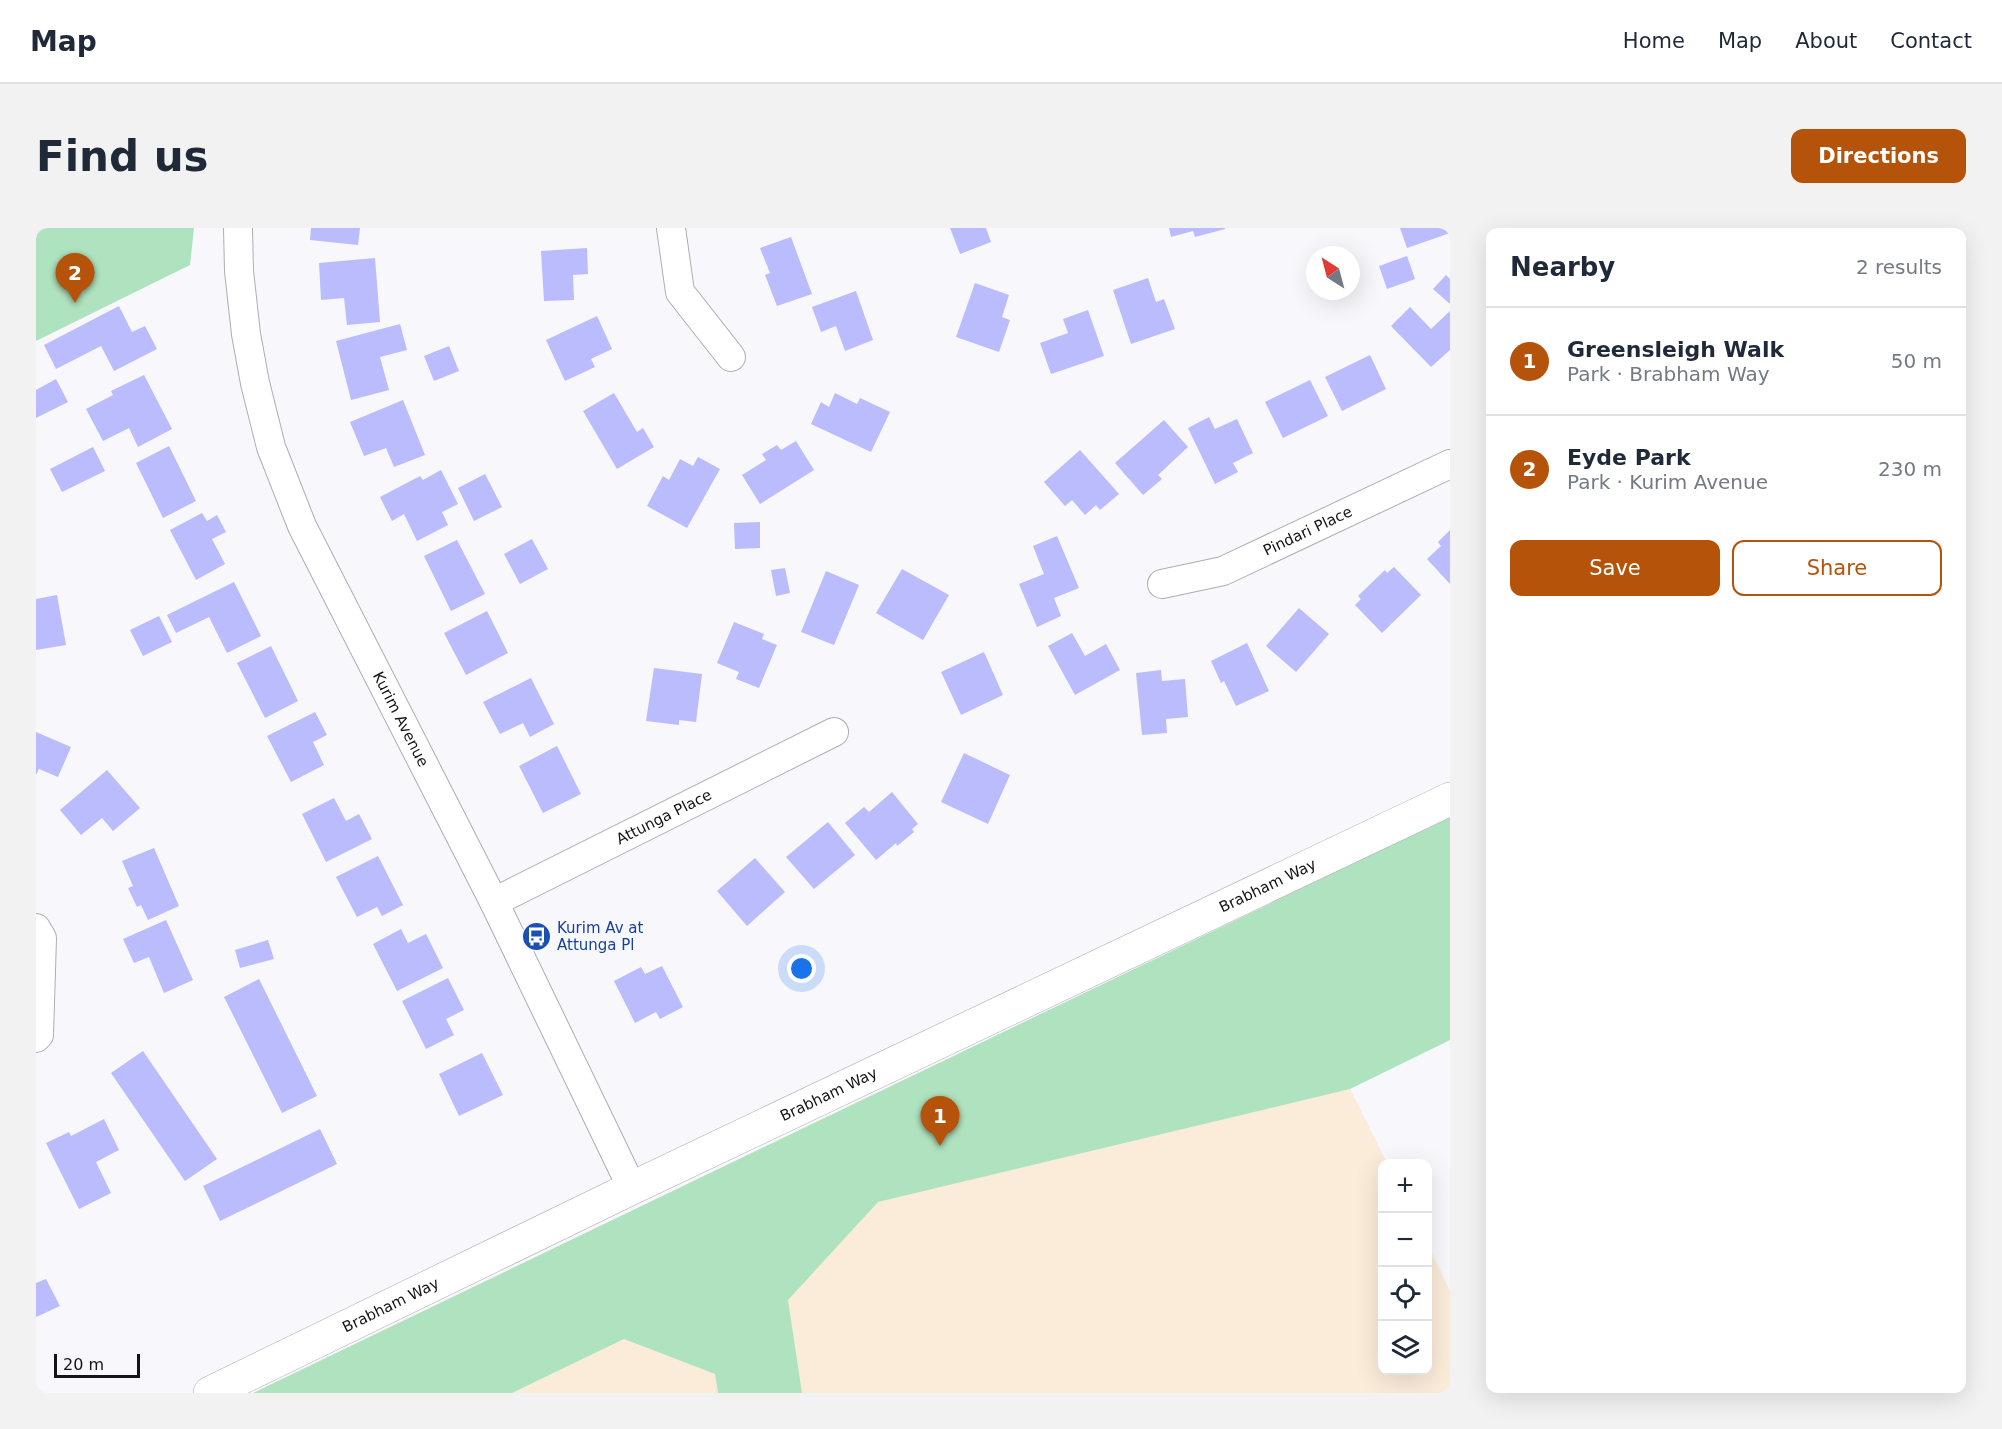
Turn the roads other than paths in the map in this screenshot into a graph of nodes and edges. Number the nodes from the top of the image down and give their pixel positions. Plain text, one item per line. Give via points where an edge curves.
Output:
1 (238, 228) edge
2 (671, 228) edge
3 (731, 357) dead end
4 (1450, 464) edge
5 (1162, 584) dead end
6 (834, 732) dead end
7 (1450, 799) edge
8 (494, 902) junction
9 (36, 928) edge
10 (36, 1038) edge
11 (632, 1188) junction
12 (210, 1393) edge

1 - 8 street, Kurim Avenue via 238,271 246,334 271,447 302,526
2 - 3 street via 680,292
4 - 5 street, Pindari Place via 1223,572
6 - 8 street, Attunga Place
7 - 11 main road, Brabham Way
8 - 11 street, Kurim Avenue
9 - 10 street via 42,938
11 - 12 main road, Brabham Way

